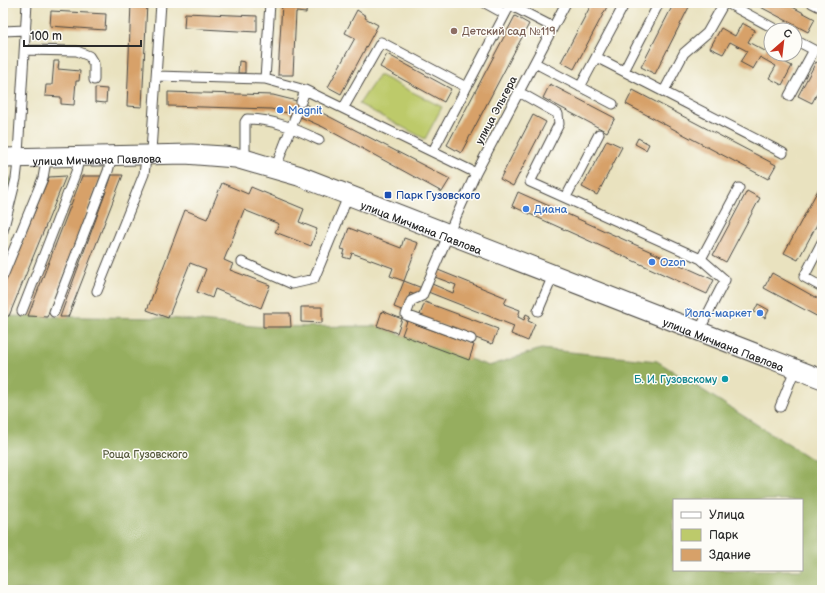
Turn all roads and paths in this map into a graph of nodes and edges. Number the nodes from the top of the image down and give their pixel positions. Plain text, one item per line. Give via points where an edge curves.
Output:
1 (27, 3) edge
2 (161, 3) edge
3 (270, 3) edge
4 (485, 3) edge
5 (566, 3) edge
6 (625, 3) edge
7 (660, 3) edge
8 (726, 3) edge
9 (812, 3) edge
10 (510, 4) edge
11 (822, 8) edge
12 (505, 14) junction
13 (763, 23) edge
14 (553, 27) junction
15 (26, 30) junction
16 (3, 31) edge
17 (803, 44) edge
18 (25, 50) junction
19 (596, 57) junction
20 (534, 63) junction
21 (624, 71) junction
22 (156, 76) junction
23 (265, 79) junction
24 (94, 80) dead end
25 (466, 87) junction
26 (580, 87) junction
27 (306, 90) junction
28 (664, 91) junction
29 (519, 92) junction
30 (789, 96) dead end
31 (301, 102) dead end
32 (613, 104) dead end
33 (344, 107) junction
34 (296, 115) dead end
35 (292, 127) junction
36 (599, 134) dead end
37 (319, 140) dead end
38 (433, 151) junction
39 (783, 153) dead end
40 (3, 154) edge
41 (245, 155) junction
42 (112, 156) junction
43 (149, 156) junction
44 (18, 158) junction
45 (79, 160) junction
46 (46, 161) junction
47 (3, 162) edge
48 (276, 168) junction
49 (476, 173) junction
50 (739, 188) dead end
51 (348, 195) junction
52 (566, 197) junction
53 (3, 231) edge
54 (448, 234) junction
55 (822, 242) edge
56 (702, 259) junction
57 (242, 262) dead end
58 (554, 275) junction
59 (3, 276) edge
60 (822, 287) edge
61 (97, 291) dead end
62 (22, 310) dead end
63 (538, 311) dead end
64 (54, 312) dead end
65 (700, 331) junction
66 (472, 339) dead end
67 (795, 369) junction
68 (822, 375) edge
69 (822, 383) edge
70 (780, 407) dead end

1 - 15 street
2 - 22 street
3 - 23 street
4 - 12 street
5 - 14 street, улица Эльгера
6 - 19 street
7 - 21 street
8 - 13 street
8 - 28 street via 707,33 684,53
9 - 11 street
10 - 12 street
10 - 14 street
12 - 25 street
14 - 20 street, улица Эльгера
15 - 16 street
15 - 18 street
17 - 30 street via 814,50
18 - 24 street via 77,51 89,56 94,64
18 - 44 street
19 - 21 street
19 - 26 street
20 - 26 street
20 - 29 street, улица Эльгера
21 - 28 street
22 - 23 street
22 - 43 street
23 - 27 street
25 - 33 street via 381,42
25 - 38 street
26 - 32 street
27 - 31 street
27 - 33 street
28 - 39 street
29 - 49 street, улица Эльгера
29 - 52 street via 558,114 559,124 530,182
33 - 38 street
34 - 35 street
35 - 37 street
35 - 41 street via 260,119 247,119
35 - 48 street
36 - 52 street
38 - 49 street
40 - 44 main road, улица Мичмана Павлова
41 - 43 main road, улица Мичмана Павлова via 192,150
41 - 48 main road, улица Мичмана Павлова
42 - 43 main road, улица Мичмана Павлова
42 - 44 main road, улица Мичмана Павлова
42 - 45 main road, улица Мичмана Павлова
42 - 64 street
43 - 48 main road, улица Мичмана Павлова via 214,159
43 - 61 street
44 - 46 main road, улица Мичмана Павлова
44 - 47 main road, улица Мичмана Павлова
44 - 53 street via 16,178
45 - 46 main road, улица Мичмана Павлова
45 - 62 street
46 - 59 street via 43,178
48 - 51 main road, улица Мичмана Павлова
49 - 54 street, улица Эльгера
50 - 56 street
51 - 54 main road, улица Мичмана Павлова
51 - 57 street via 314,279 292,284
52 - 56 street
54 - 58 main road, улица Мичмана Павлова
54 - 66 street, улица Эльгера via 422,296 411,301 406,315
55 - 60 street via 804,277
56 - 65 street via 724,280
58 - 63 street
58 - 65 main road, улица Мичмана Павлова
65 - 67 main road, улица Мичмана Павлова
67 - 68 main road, улица Мичмана Павлова
67 - 69 main road, улица Мичмана Павлова
67 - 70 street

